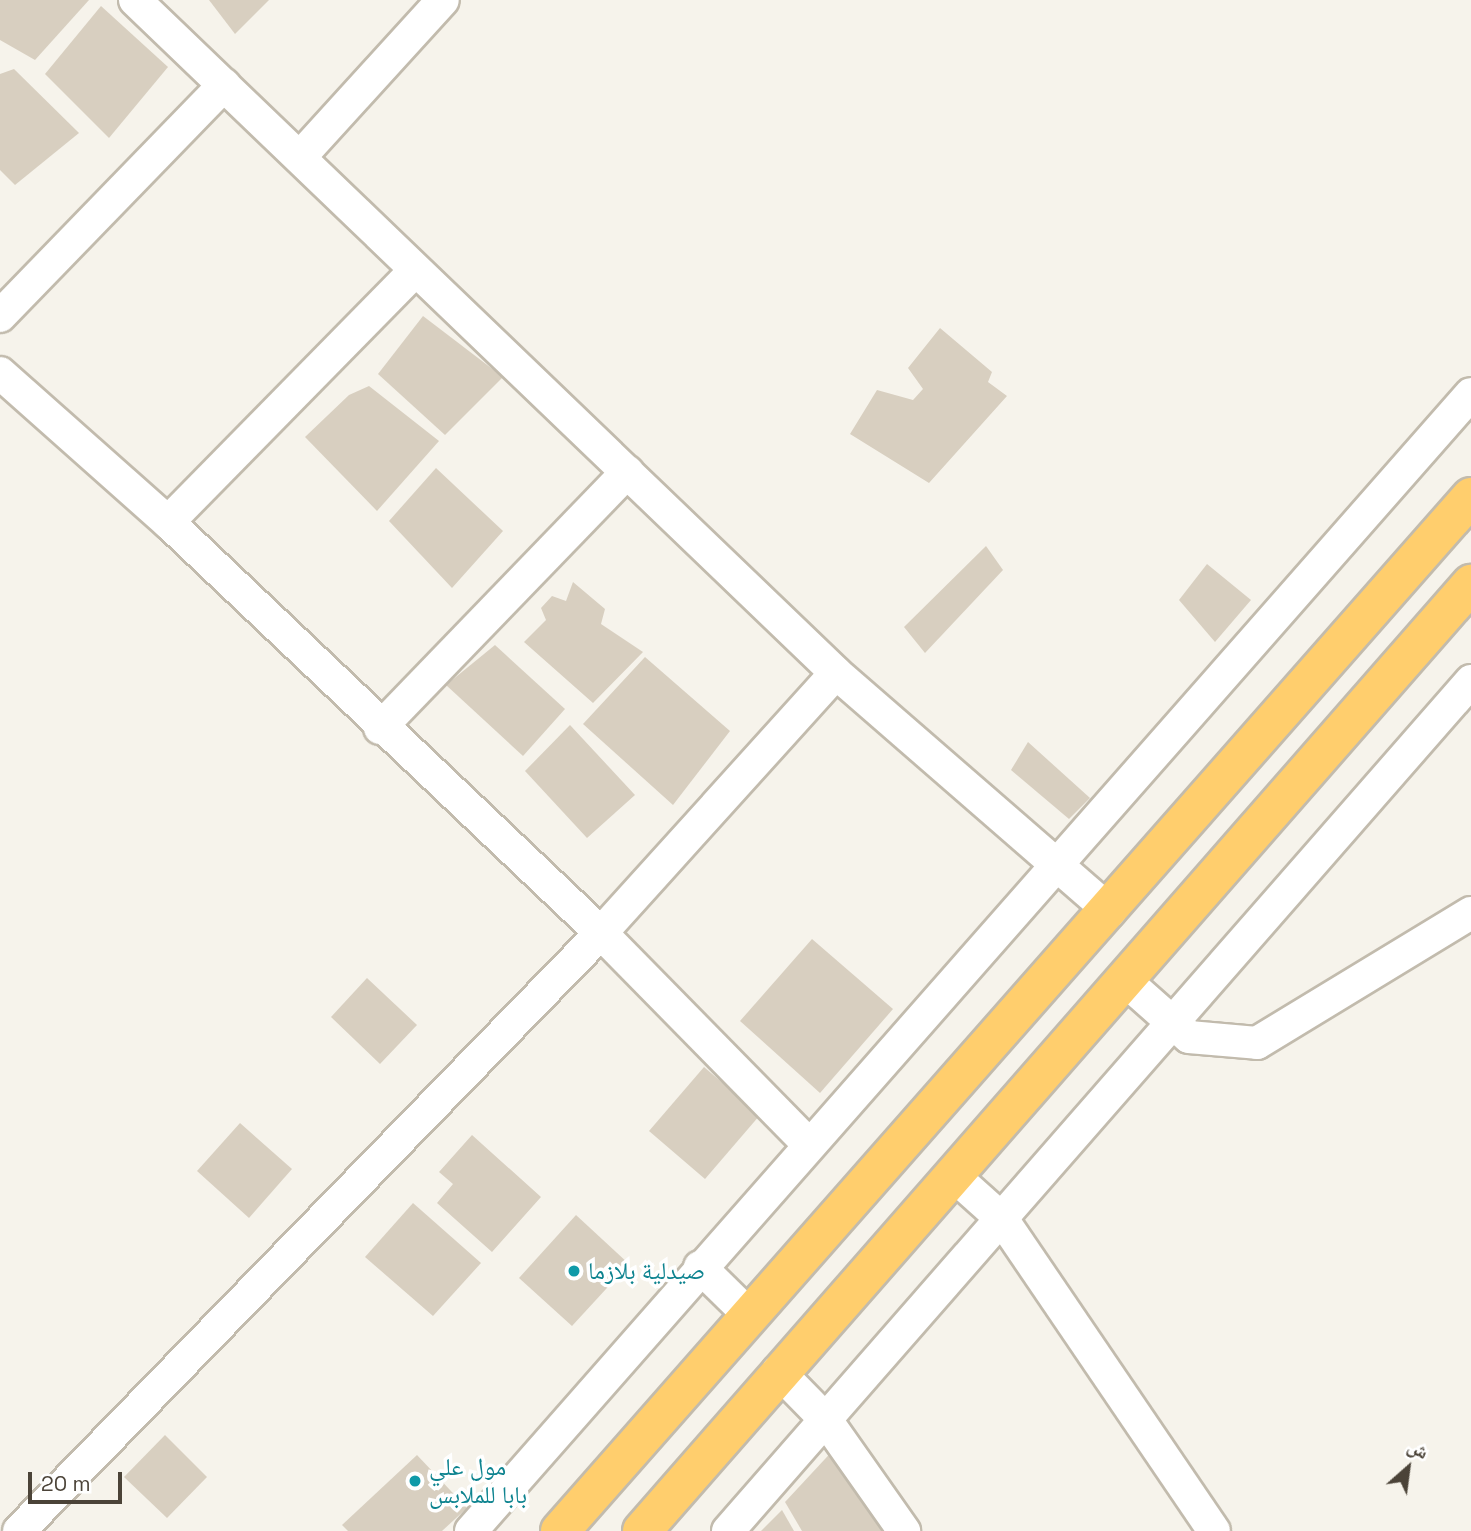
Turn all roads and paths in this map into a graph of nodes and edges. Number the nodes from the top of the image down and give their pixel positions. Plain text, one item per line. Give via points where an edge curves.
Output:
1 (135, 0) edge
2 (443, 0) edge
3 (224, 85) junction
4 (300, 157) junction
5 (415, 271) junction
6 (0, 316) edge
7 (0, 373) edge
8 (1471, 394) edge
9 (628, 472) junction
10 (1471, 497) edge
11 (168, 522) junction
12 (1471, 584) edge
13 (836, 673) junction
14 (1471, 681) edge
15 (380, 729) junction
16 (1056, 862) junction
17 (1110, 911) junction
18 (1471, 913) edge
19 (601, 933) junction
20 (1128, 983) junction
21 (1173, 1027) junction
22 (808, 1144) junction
23 (954, 1176) junction
24 (1002, 1219) junction
25 (700, 1268) junction
26 (750, 1317) junction
27 (778, 1371) junction
28 (826, 1420) junction
29 (19, 1531) edge
30 (471, 1531) edge
31 (560, 1531) edge
32 (642, 1531) edge
33 (728, 1531) edge
34 (904, 1531) edge
35 (1214, 1531) edge

1 - 3 street
2 - 4 street
3 - 4 street
3 - 6 street
4 - 5 street
5 - 9 street
5 - 11 street
7 - 11 street
8 - 16 street
9 - 13 street
9 - 15 street
10 - 17 highway
11 - 15 street
12 - 20 highway
13 - 16 street
13 - 19 street
14 - 21 street
15 - 19 street
16 - 17 street
16 - 22 street
17 - 26 highway
18 - 21 street via 1257,1043 1236,1045
19 - 22 street
19 - 29 street
20 - 21 street
20 - 23 highway
21 - 24 street
22 - 25 street
23 - 24 street
23 - 27 highway
24 - 28 street
24 - 35 street
25 - 26 street
25 - 30 street
26 - 31 highway
27 - 28 street
27 - 32 highway
28 - 33 street
28 - 34 street

